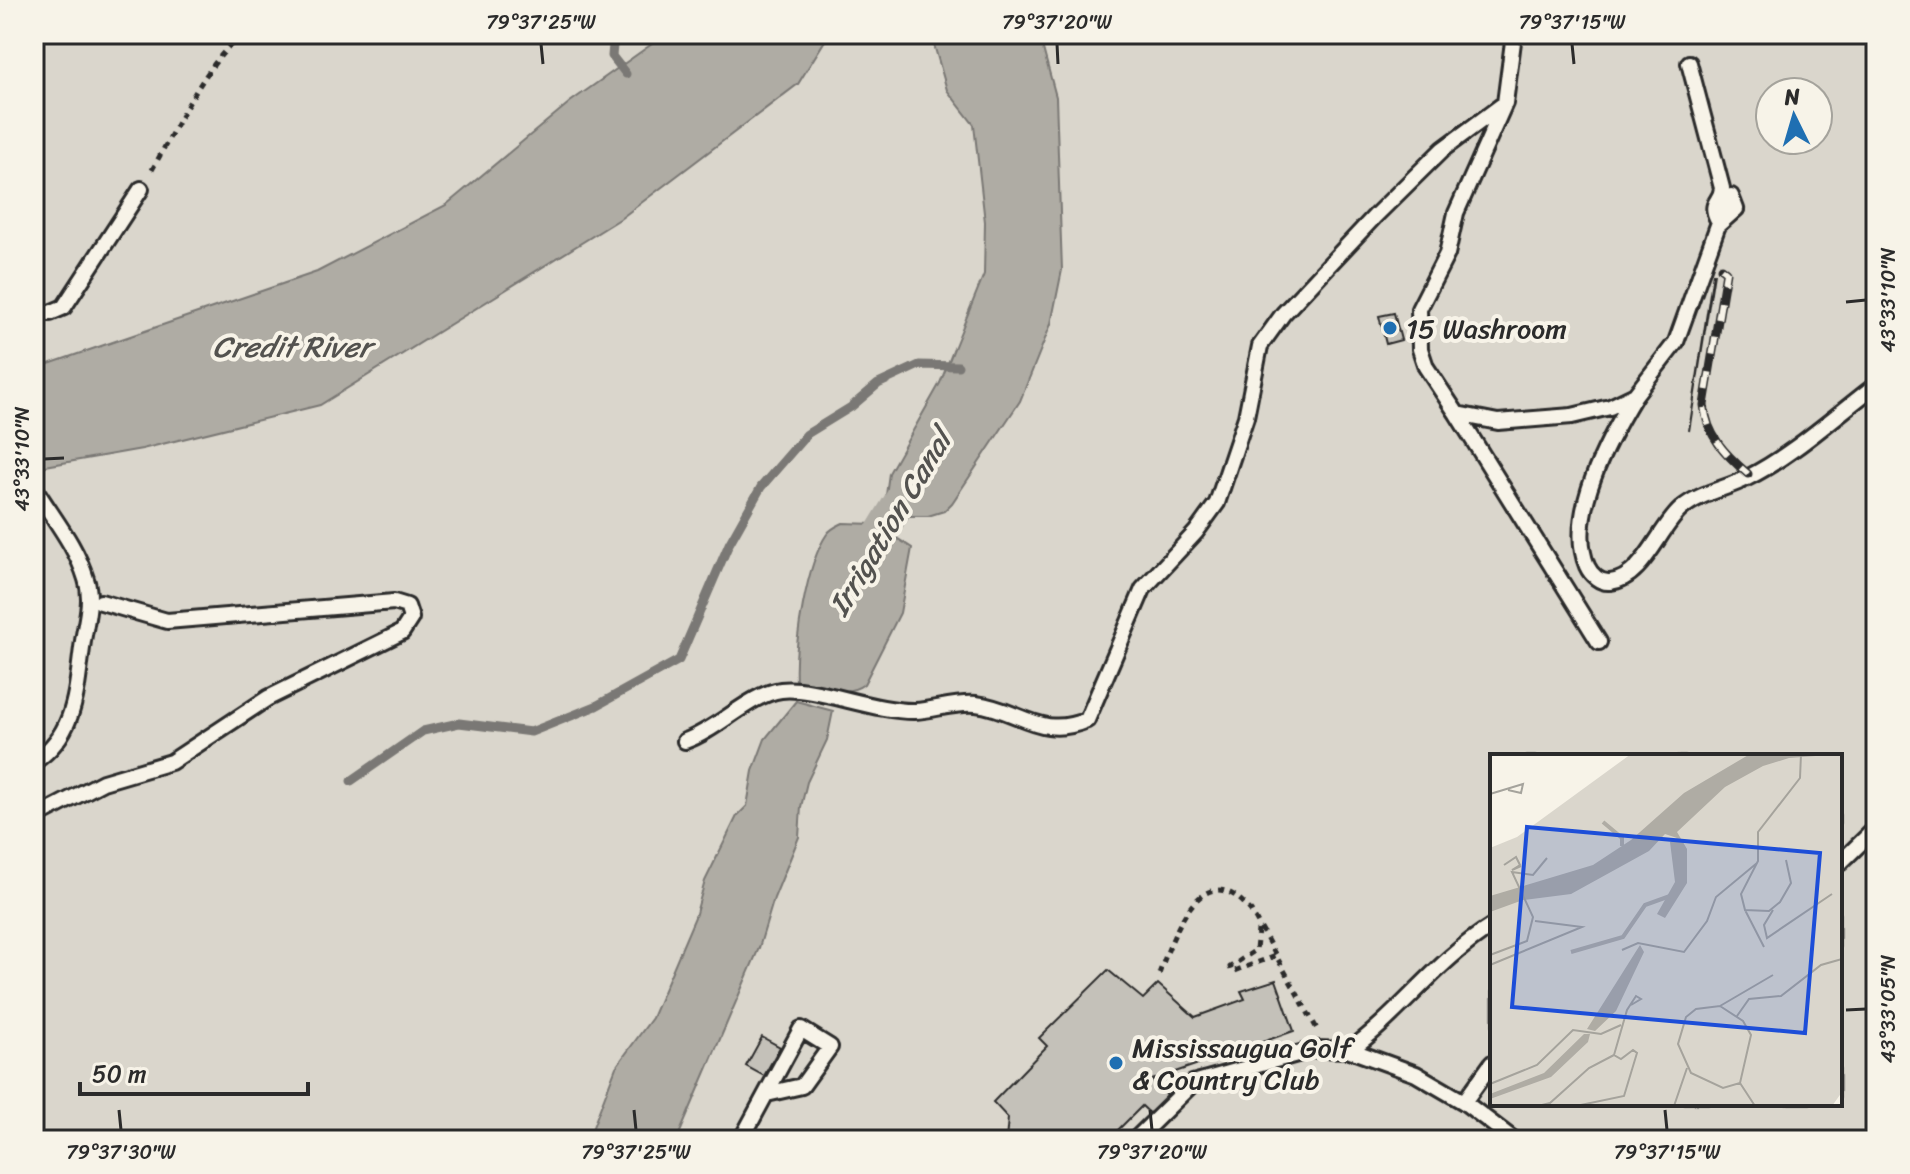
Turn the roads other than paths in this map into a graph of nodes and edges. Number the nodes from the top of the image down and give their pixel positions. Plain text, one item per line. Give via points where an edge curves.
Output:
1 (1514, 34) edge
2 (1689, 63) dead end
3 (1505, 103) junction
4 (141, 189) road end
5 (34, 312) edge
6 (1876, 385) edge
7 (1635, 395) junction
8 (1457, 414) junction
9 (35, 489) edge
10 (101, 602) dead end
11 (1599, 642) dead end
12 (685, 741) dead end
13 (34, 762) edge
14 (34, 818) edge
15 (1876, 828) edge
16 (1842, 861) edge
17 (1490, 927) edge
18 (1350, 1050) junction
19 (1490, 1066) edge
20 (771, 1093) dead end
21 (1464, 1102) junction
22 (741, 1140) edge
23 (1135, 1140) edge
24 (1514, 1140) edge

1 - 3 lane
2 - 7 lane via 1722,188 1714,212 1717,218 1731,196 1736,209 1718,225 1676,342
3 - 8 lane via 1456,213 1447,254 1419,309 1426,367
3 - 12 lane via 1443,149 1283,314 1260,346 1246,417 1217,503 1143,589 1087,720 1067,729 1044,727 975,704 914,711 794,691 750,702 709,732
4 - 5 lane via 64,307
6 - 7 lane via 1761,469 1681,508 1634,569 1610,582 1588,570 1583,554 1586,500
7 - 8 lane via 1572,416 1498,422
8 - 11 lane
9 - 13 lane via 55,515 87,579 89,602 73,711 62,736
10 - 14 lane via 167,621 394,602 407,606 411,618 402,632 268,698 171,762 103,782
15 - 16 lane
17 - 18 lane via 1460,948 1380,1028
18 - 21 lane via 1416,1074
18 - 23 lane via 1315,1049 1193,1083
19 - 21 lane
20 - 22 lane via 802,1086 830,1047 801,1029
21 - 24 lane

